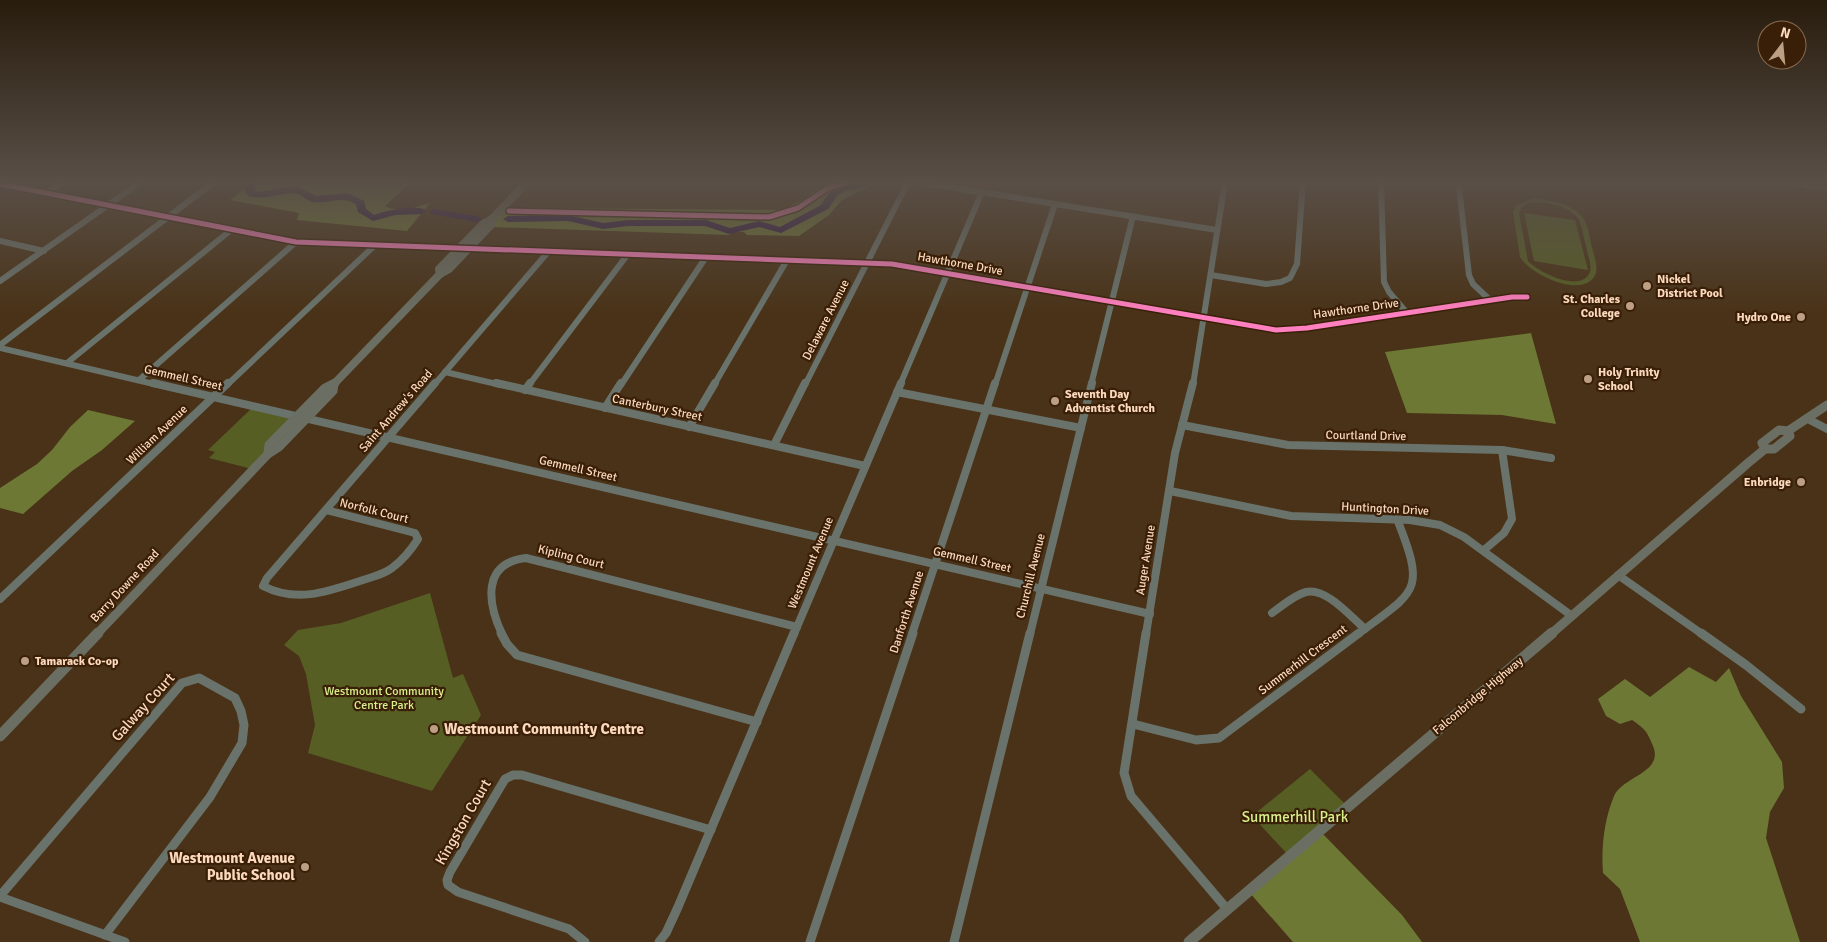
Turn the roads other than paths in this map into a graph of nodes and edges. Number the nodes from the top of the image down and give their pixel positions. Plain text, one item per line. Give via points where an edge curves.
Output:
1 (79, 226) edge
2 (156, 226) edge
3 (211, 226) edge
4 (481, 226) edge
5 (490, 226) edge
6 (886, 226) edge
7 (967, 226) edge
8 (1048, 226) edge
9 (1131, 226) edge
10 (1193, 226) edge
11 (1219, 226) edge
12 (1299, 226) edge
13 (1382, 226) edge
14 (1463, 226) edge
15 (231, 230) junction
16 (1218, 230) junction
17 (0, 241) edge
18 (296, 242) junction
19 (374, 246) junction
20 (458, 250) junction
21 (468, 250) junction
22 (44, 251) junction
23 (548, 252) junction
24 (628, 254) junction
25 (706, 257) junction
26 (787, 260) junction
27 (868, 263) junction
28 (947, 273) junction
29 (440, 274) junction
30 (1211, 275) junction
31 (0, 282) edge
32 (1027, 288) junction
33 (1527, 297) dead end
34 (1490, 300) junction
35 (1112, 302) junction
36 (1407, 313) junction
37 (1205, 318) junction
38 (0, 346) edge
39 (66, 363) junction
40 (444, 372) junction
41 (139, 380) junction
42 (334, 384) junction
43 (525, 390) junction
44 (897, 392) junction
45 (212, 397) junction
46 (1827, 405) edge
47 (605, 408) junction
48 (987, 410) junction
49 (296, 417) junction
50 (1808, 418) junction
51 (306, 419) junction
52 (1182, 425) junction
53 (689, 427) junction
54 (1081, 428) junction
55 (1827, 429) edge
56 (388, 438) junction
57 (774, 445) junction
58 (1502, 450) junction
59 (268, 454) junction
60 (1551, 458) dead end
61 (865, 466) junction
62 (1170, 491) junction
63 (326, 510) junction
64 (1397, 519) junction
65 (834, 541) junction
66 (1484, 550) junction
67 (936, 564) junction
68 (1618, 575) junction
69 (263, 586) joint
70 (1041, 589) junction
71 (0, 599) edge
72 (1272, 613) dead end
73 (1150, 614) junction
74 (1572, 616) junction
75 (797, 627) junction
76 (1365, 629) junction
77 (1801, 709) dead end
78 (757, 722) junction
79 (1133, 724) junction
80 (0, 736) edge
81 (711, 830) junction
82 (0, 896) edge
83 (1227, 909) junction
84 (106, 935) junction
85 (125, 942) edge
86 (584, 942) edge
87 (659, 942) edge
88 (810, 942) edge
89 (954, 942) edge
90 (1189, 942) edge

1 - 22 street
2 - 38 street
3 - 15 street, Hawthorne Drive
4 - 20 main road, Barry Downe Road
5 - 21 main road, Barry Downe Road
6 - 27 street, Delaware Avenue
7 - 28 street, Westmount Avenue
8 - 32 street, Danforth Avenue
9 - 35 street, Churchill Avenue
10 - 16 street
11 - 16 street, Auger Avenue
12 - 30 street via 1297,264 1290,278 1266,284
13 - 36 street via 1384,282
14 - 34 street via 1469,274 1473,284
15 - 18 street, Hawthorne Drive
15 - 39 street
16 - 30 street, Auger Avenue
17 - 22 street
18 - 19 street, Hawthorne Drive
18 - 41 street
19 - 20 street, Hawthorne Drive
19 - 45 street, William Avenue
20 - 21 street, Hawthorne Drive
20 - 29 main road, Barry Downe Road via 439,269
21 - 23 street, Hawthorne Drive
21 - 29 main road, Barry Downe Road
22 - 31 street
23 - 24 street, Hawthorne Drive
23 - 40 street, Saint Andrew's Road
24 - 25 street, Hawthorne Drive
24 - 43 street
25 - 26 street, Hawthorne Drive
25 - 47 street
26 - 27 street, Hawthorne Drive
26 - 53 street
27 - 28 street, Hawthorne Drive
27 - 57 street, Delaware Avenue
28 - 32 street, Hawthorne Drive
28 - 44 street, Westmount Avenue
29 - 42 main road, Barry Downe Road
30 - 37 street, Auger Avenue
32 - 35 street, Hawthorne Drive
32 - 48 street, Danforth Avenue
33 - 34 street, Hawthorne Drive
34 - 36 street, Hawthorne Drive
35 - 37 street, Hawthorne Drive
35 - 54 street, Churchill Avenue
36 - 37 street, Hawthorne Drive via 1283,330
37 - 52 street, Auger Avenue
38 - 39 street, Gemmell Street
39 - 41 street, Gemmell Street
40 - 43 street, Canterbury Street
40 - 56 street, Saint Andrew's Road
41 - 45 street, Gemmell Street
42 - 49 main road, Barry Downe Road via 325,388
42 - 51 main road, Barry Downe Road via 333,391
43 - 47 street, Canterbury Street
44 - 48 street
44 - 61 street, Westmount Avenue
45 - 49 street, Gemmell Street
45 - 71 street, William Avenue
46 - 50 main road, Falconbridge Highway
47 - 53 street, Canterbury Street
48 - 54 street
48 - 67 street, Danforth Avenue
49 - 51 street, Gemmell Street
49 - 59 main road, Barry Downe Road via 269,445
50 - 55 street
50 - 68 main road, Falconbridge Highway via 1788,431 1790,436 1774,449 1765,449
51 - 56 street, Gemmell Street
51 - 59 main road, Barry Downe Road
52 - 58 street, Courtland Drive via 1288,445
52 - 62 street, Auger Avenue
53 - 57 street, Canterbury Street
54 - 70 street, Churchill Avenue
56 - 63 street, Saint Andrew's Road
56 - 65 street, Gemmell Street
57 - 61 street, Canterbury Street
58 - 60 street, Courtland Drive
58 - 66 street via 1512,519 1502,538
59 - 80 main road, Barry Downe Road
61 - 65 street, Westmount Avenue
62 - 64 street, Huntington Drive via 1291,516
62 - 73 street, Auger Avenue
63 - 69 street, Saint Andrew's Road
63 - 69 street, Norfolk Court via 415,533 418,539 405,556 385,572 333,591 298,595 276,592
64 - 66 street, Huntington Drive via 1440,525
64 - 76 street, Summerhill Crescent via 1414,566 1414,584 1401,602
65 - 67 street, Gemmell Street
65 - 75 street, Westmount Avenue
66 - 74 street, Huntington Drive
67 - 70 street, Gemmell Street
67 - 88 street, Danforth Avenue
68 - 74 main road, Falconbridge Highway
68 - 77 street via 1746,664
70 - 73 street, Gemmell Street
70 - 89 street, Churchill Avenue
72 - 76 street via 1302,594 1313,591 1329,598
73 - 79 street, Auger Avenue
74 - 83 main road, Falconbridge Highway
75 - 78 street, Westmount Avenue
75 - 78 street, Kipling Court via 526,558 508,563 490,590 497,622 506,643 517,655
76 - 79 street, Summerhill Crescent via 1219,738 1196,740
78 - 81 street, Westmount Avenue
79 - 83 street, Auger Avenue via 1124,773 1131,796
81 - 86 street, Kingston Court via 522,775 506,779 450,872 448,885 458,892 570,929
81 - 87 street, Westmount Avenue via 666,933
82 - 84 street
82 - 84 street, Galway Court via 182,683 199,678 235,698 242,711 242,743 210,797
83 - 90 main road, Falconbridge Highway
84 - 85 street

